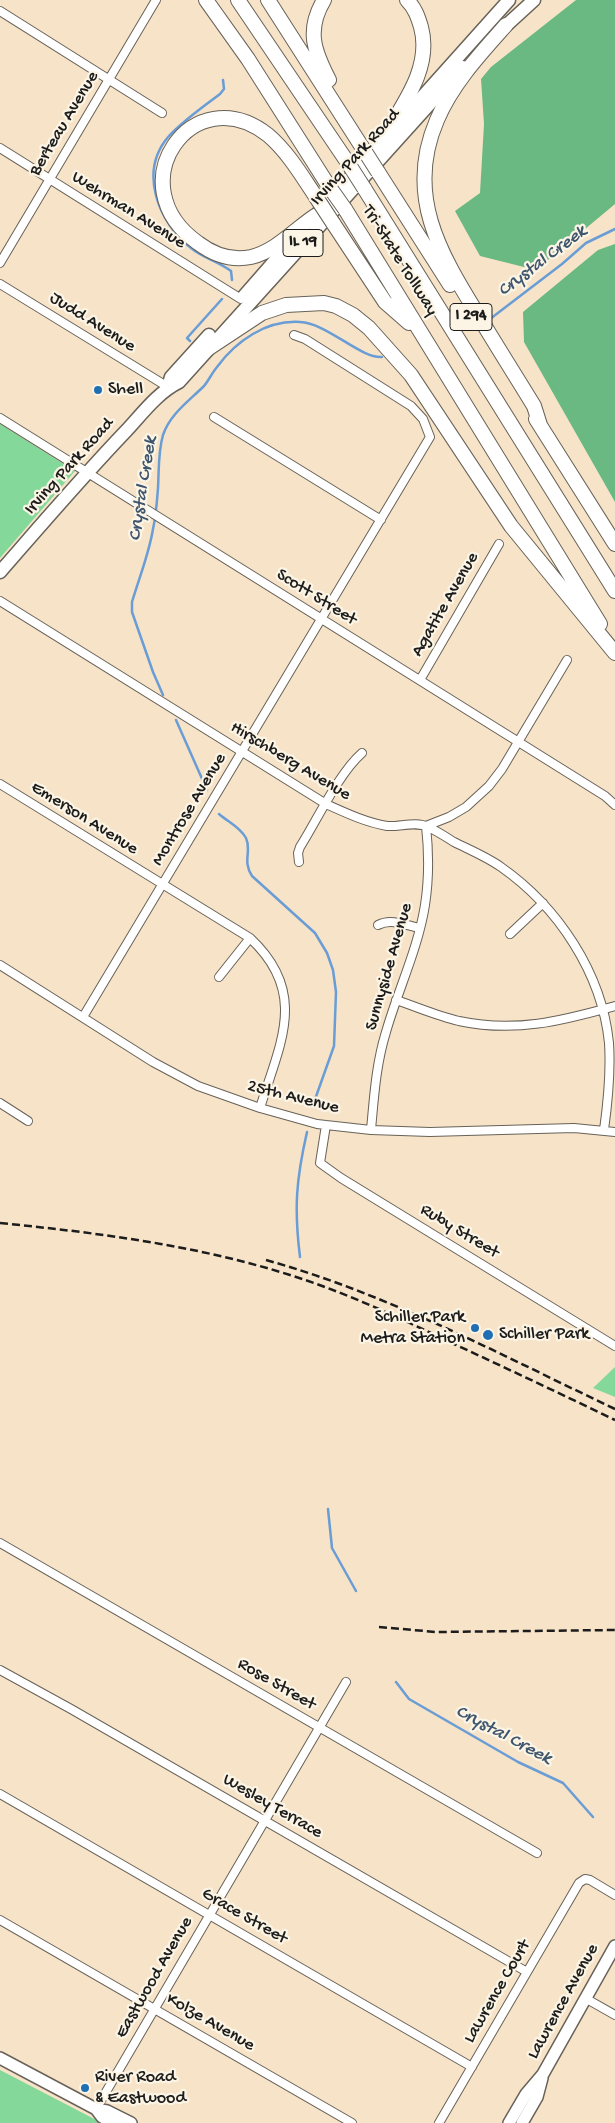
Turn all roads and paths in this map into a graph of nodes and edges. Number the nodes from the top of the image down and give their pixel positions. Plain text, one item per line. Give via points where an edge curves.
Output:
1 (156, 0) edge
2 (206, 0) edge
3 (238, 0) edge
4 (268, 0) edge
5 (324, 0) edge
6 (407, 0) edge
7 (510, 0) edge
8 (534, 2) edge
9 (0, 11) edge
10 (506, 25) junction
11 (109, 80) junction
12 (162, 113) dead end
13 (369, 146) junction
14 (0, 148) edge
15 (50, 179) junction
16 (315, 216) junction
17 (0, 263) edge
18 (0, 284) edge
19 (241, 299) junction
20 (294, 334) dead end
21 (422, 336) junction
22 (206, 350) junction
23 (168, 387) junction
24 (214, 417) dead end
25 (0, 418) edge
26 (540, 425) junction
27 (87, 472) junction
28 (381, 520) junction
29 (499, 544) dead end
30 (615, 544) edge
31 (0, 572) edge
32 (615, 591) edge
33 (0, 601) edge
34 (321, 619) junction
35 (615, 648) edge
36 (615, 653) edge
37 (567, 660) dead end
38 (420, 680) junction
39 (518, 742) junction
40 (242, 752) junction
41 (362, 753) dead end
42 (0, 784) edge
43 (326, 804) junction
44 (615, 805) edge
45 (426, 826) junction
46 (299, 862) dead end
47 (162, 885) junction
48 (543, 903) junction
49 (378, 925) dead end
50 (420, 928) junction
51 (510, 934) dead end
52 (250, 938) junction
53 (0, 965) edge
54 (219, 977) dead end
55 (396, 1000) junction
56 (615, 1006) edge
57 (602, 1009) junction
58 (84, 1017) junction
59 (0, 1104) edge
60 (260, 1108) junction
61 (28, 1121) dead end
62 (326, 1125) junction
63 (371, 1130) junction
64 (604, 1130) junction
65 (615, 1132) edge
66 (615, 1346) edge
67 (0, 1543) edge
68 (0, 1670) edge
69 (346, 1682) dead end
70 (320, 1728) junction
71 (0, 1794) edge
72 (265, 1821) junction
73 (536, 1853) dead end
74 (615, 1895) edge
75 (210, 1915) junction
76 (0, 1920) edge
77 (615, 1946) edge
78 (527, 1972) junction
79 (586, 1998) junction
80 (155, 2008) junction
81 (615, 2015) edge
82 (0, 2058) edge
83 (472, 2067) junction
84 (543, 2074) junction
85 (96, 2109) junction
86 (113, 2123) edge
87 (131, 2123) edge
88 (352, 2123) edge
89 (439, 2123) edge
90 (509, 2123) edge
91 (522, 2123) edge

1 - 11 street, Berteau Avenue
2 - 21 highway, Tri-State Tollway / I 294, bridge via 345,209
3 - 32 highway, Tri-State Tollway / I 294, bridge via 364,188
4 - 13 highway, I 294
5 - 13 highway via 313,26 315,48
6 - 13 highway via 413,6 423,34 420,72 410,93
7 - 13 main road, Irving Park Road / IL 19
8 - 10 main road, Irving Park Road / IL 19
9 - 11 street
10 - 22 main road, Irving Park Road / IL 19 via 469,60
10 - 26 highway via 458,83 437,119 426,151 423,178 430,225 437,244 534,406
11 - 12 street
11 - 15 street, Berteau Avenue
13 - 16 main road, Irving Park Road / IL 19
13 - 26 highway, I 294, bridge via 379,171
14 - 15 street, Wehrman Avenue
15 - 17 street, Berteau Avenue
15 - 19 street, Wehrman Avenue
16 - 19 main road, Irving Park Road / IL 19
16 - 21 highway, bridge via 272,248 244,258 227,257 199,244 177,222 164,197 163,173 173,146 188,130 212,120 238,120 256,127 290,159 385,302
18 - 23 street, Judd Avenue
19 - 23 main road, Irving Park Road / IL 19 via 171,377
20 - 28 street, Montrose Avenue via 411,406 423,419 430,437
21 - 35 highway, Tri-State Tollway / I 294
22 - 23 main road, Irving Park Road / IL 19 via 178,382
22 - 36 highway via 262,314 281,306 324,304 353,315 412,375 511,526
23 - 27 main road, Irving Park Road / IL 19
24 - 28 street
25 - 27 street, Scott Street
26 - 30 highway, I 294
27 - 31 main road, Irving Park Road / IL 19
27 - 34 street, Scott Street
28 - 34 street, Montrose Avenue
29 - 38 street, Agatite Avenue
33 - 40 street, Hirschberg Avenue
34 - 38 street, Scott Street
34 - 40 street, Montrose Avenue
37 - 39 street
38 - 39 street, Scott Street
39 - 44 street, Scott Street
39 - 45 street via 502,769 479,796 449,817
40 - 43 street, Hirschberg Avenue
40 - 47 street, Montrose Avenue
41 - 43 street via 342,776
42 - 47 street, Emerson Avenue
43 - 45 street, Hirschberg Avenue via 355,818 388,826
43 - 46 street via 300,848
45 - 48 street, Hirschberg Avenue via 501,867
45 - 50 street, Sunnyside Avenue via 429,868
47 - 52 street, Emerson Avenue
47 - 58 street, Montrose Avenue
48 - 51 street
48 - 57 street, Hirschberg Avenue via 579,953
49 - 50 street via 394,922
50 - 55 street, Sunnyside Avenue
52 - 54 street
52 - 60 street, Emerson Avenue via 278,973 286,1007 284,1030
53 - 58 street, 25th Avenue
55 - 57 street via 458,1021 510,1027 549,1023
55 - 63 street, Sunnyside Avenue via 379,1062
56 - 57 street
57 - 64 street, Hirschberg Avenue via 610,1081
58 - 60 street, 25th Avenue via 152,1062 198,1086
59 - 61 street
60 - 62 street, 25th Avenue
62 - 63 street, 25th Avenue
62 - 66 street, Ruby Street via 320,1163
63 - 64 street, 25th Avenue
64 - 65 street, 25th Avenue
67 - 70 street, Rose Street
68 - 72 street, Wesley Terrace
69 - 70 street, Eastwood Avenue
70 - 72 street, Eastwood Avenue
70 - 73 street, Rose Street
71 - 75 street, Grace Street
72 - 75 street, Eastwood Avenue
72 - 78 street, Wesley Terrace
74 - 78 street, Lawrence Court via 590,1880 579,1883
75 - 80 street, Eastwood Avenue
75 - 83 street, Grace Street
76 - 80 street, Kolze Avenue
77 - 79 main road, Lawrence Avenue
78 - 83 street, Lawrence Court
79 - 81 street
79 - 84 main road, Lawrence Avenue
80 - 85 street, Eastwood Avenue
80 - 88 street, Kolze Avenue
82 - 85 main road
83 - 89 street, Lawrence Court
84 - 90 main road, Lawrence Avenue via 526,2094
84 - 91 main road, Lawrence Avenue via 537,2097
85 - 86 main road
85 - 87 main road

